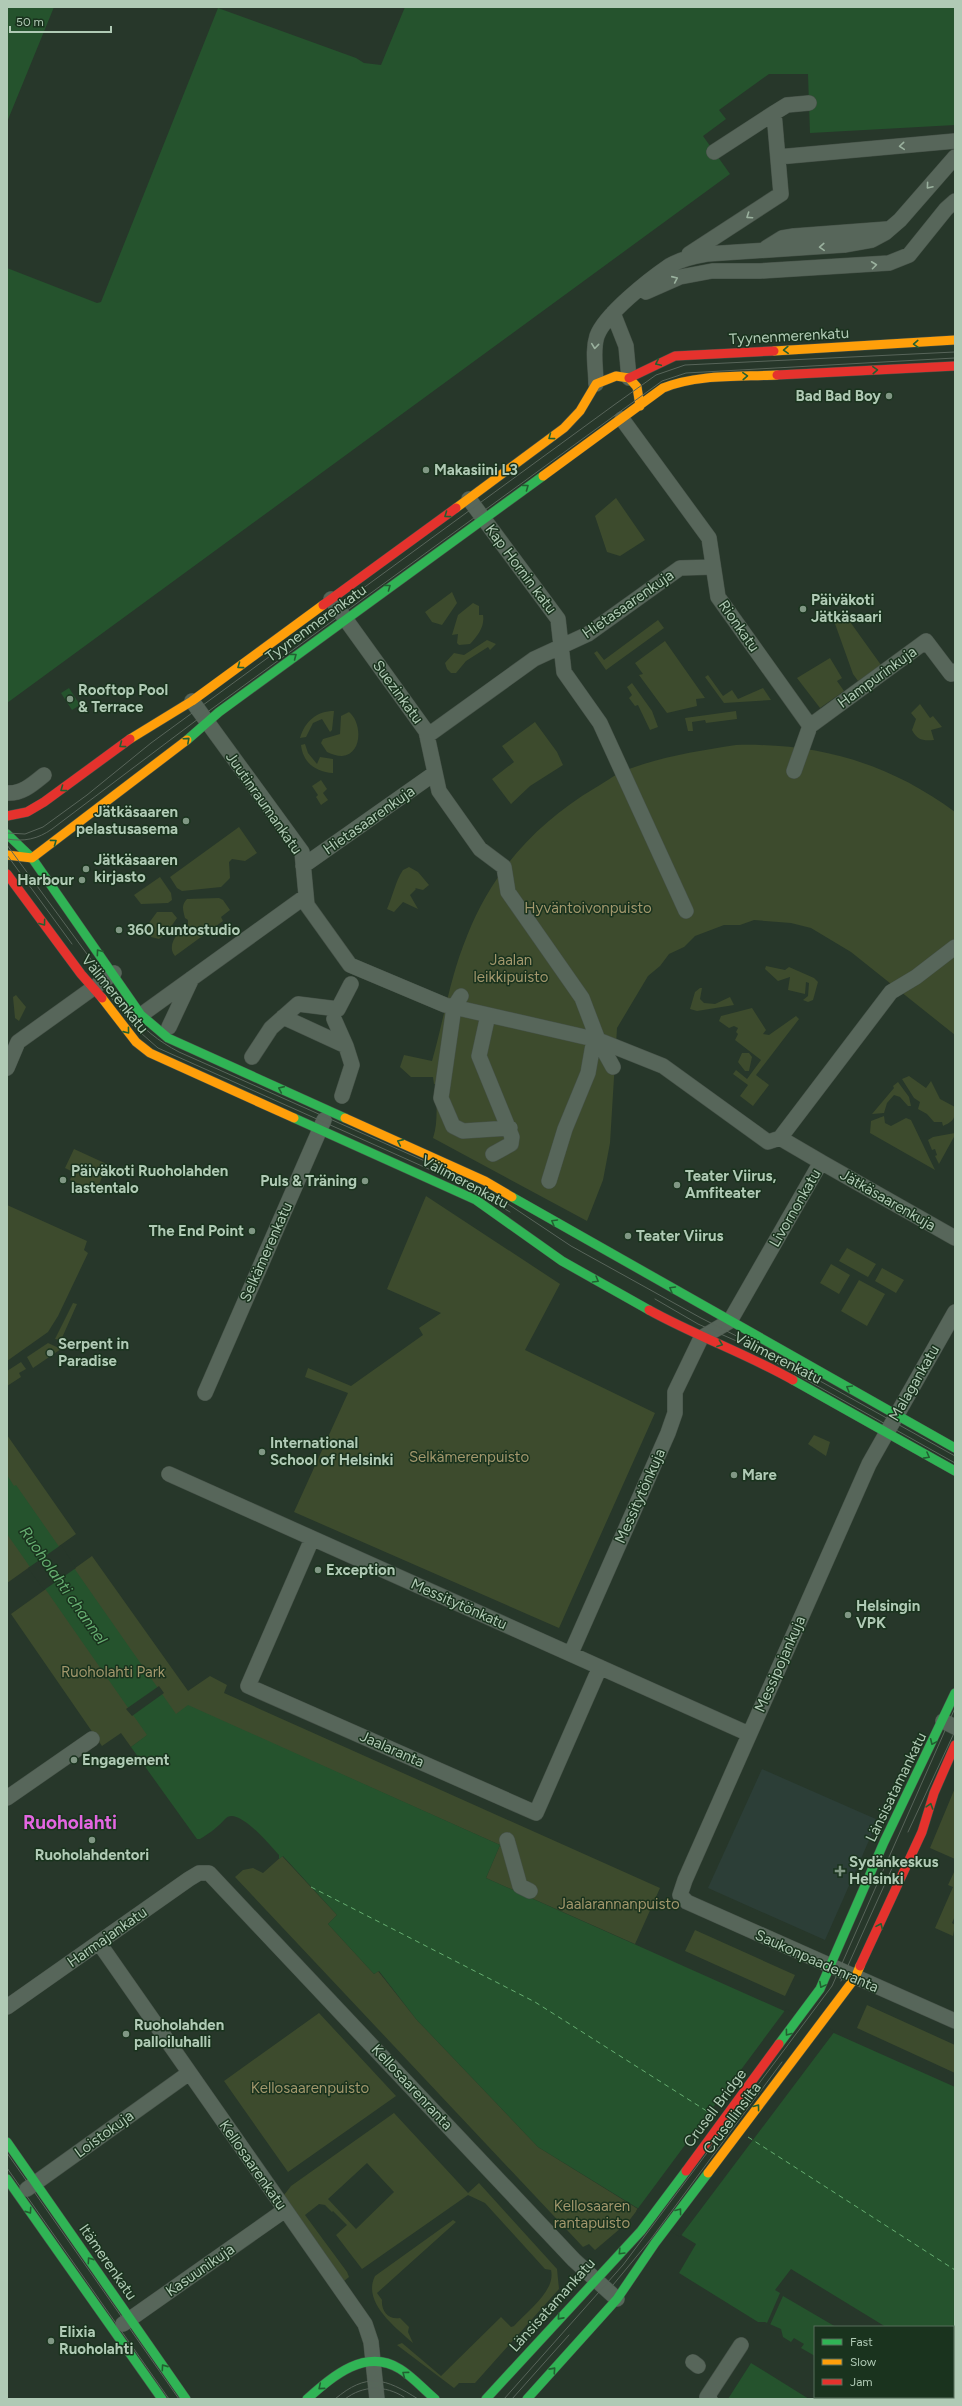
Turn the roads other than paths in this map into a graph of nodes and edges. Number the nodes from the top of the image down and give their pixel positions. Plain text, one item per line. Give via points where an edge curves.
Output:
1 (809, 104) dead end
2 (774, 113) junction
3 (955, 141) edge
4 (714, 152) dead end
5 (778, 157) junction
6 (955, 157) edge
7 (955, 201) edge
8 (670, 266) junction
9 (626, 300) junction
10 (613, 313) junction
11 (955, 340) edge
12 (955, 366) edge
13 (629, 378) junction
14 (596, 384) junction
15 (640, 406) junction
16 (622, 419) junction
17 (469, 499) junction
18 (483, 518) junction
19 (713, 567) junction
20 (331, 599) junction
21 (345, 618) junction
22 (562, 646) junction
23 (955, 671) edge
24 (192, 701) junction
25 (207, 722) junction
26 (810, 726) junction
27 (427, 736) junction
28 (794, 771) dead end
29 (435, 773) junction
30 (44, 775) dead end
31 (7, 794) edge
32 (7, 816) edge
33 (13, 836) edge
34 (9, 855) edge
35 (32, 858) junction
36 (302, 866) junction
37 (7, 874) edge
38 (15, 885) junction
39 (306, 896) junction
40 (686, 911) dead end
41 (955, 947) edge
42 (114, 973) junction
43 (192, 977) junction
44 (93, 988) junction
45 (346, 993) dead end
46 (453, 1003) junction
47 (141, 1014) junction
48 (488, 1015) junction
49 (283, 1017) junction
50 (334, 1019) dead end
51 (169, 1027) dead end
52 (596, 1039) junction
53 (346, 1046) junction
54 (252, 1057) dead end
55 (613, 1067) dead end
56 (7, 1068) edge
57 (342, 1096) dead end
58 (329, 1110) junction
59 (320, 1128) junction
60 (510, 1128) junction
61 (780, 1138) junction
62 (493, 1154) dead end
63 (821, 1162) junction
64 (549, 1181) dead end
65 (955, 1238) edge
66 (955, 1312) edge
67 (730, 1321) junction
68 (701, 1338) junction
69 (205, 1393) dead end
70 (896, 1415) junction
71 (886, 1433) junction
72 (955, 1448) edge
73 (955, 1471) edge
74 (169, 1474) dead end
75 (312, 1539) junction
76 (571, 1653) junction
77 (600, 1667) junction
78 (955, 1693) edge
79 (949, 1724) edge
80 (749, 1734) junction
81 (92, 1739) dead end
82 (955, 1745) edge
83 (7, 1798) edge
84 (506, 1838) dead end
85 (209, 1873) joint
86 (530, 1891) dead end
87 (681, 1898) joint
88 (98, 1943) junction
89 (830, 1966) junction
90 (855, 1978) junction
91 (811, 2002) joint
92 (7, 2007) edge
93 (955, 2021) edge
94 (189, 2073) junction
95 (7, 2142) edge
96 (7, 2179) edge
97 (36, 2183) junction
98 (18, 2195) junction
99 (285, 2210) junction
100 (640, 2231) joint
101 (594, 2280) junction
102 (617, 2299) junction
103 (130, 2319) junction
104 (111, 2325) junction
105 (741, 2344) dead end
106 (373, 2360) junction
107 (488, 2398) edge
108 (162, 2399) edge
109 (186, 2399) edge
110 (307, 2399) edge
111 (377, 2399) edge
112 (435, 2399) edge
113 (527, 2399) edge
114 (710, 2399) edge

1 - 2 street via 787,105
2 - 4 street
2 - 5 street
3 -> 5 street
5 -> 8 street via 781,194
6 -> 8 street via 890,229 872,240 689,257
9 -> 7 street via 680,277 712,271 889,263 909,254
8 - 9 street
9 - 10 street
10 - 13 street via 626,346
10 -> 14 street via 601,326 594,348
11 -> 13 main road, Tyynenmerenkatu via 681,356 661,362
15 -> 12 main road, Tyynenmerenkatu via 663,388 687,380
13 - 14 main road, Tyynenmerenkatu via 616,376
13 - 15 main road via 637,387
14 -> 17 main road, Tyynenmerenkatu via 580,411 564,428
15 - 16 main road, Tyynenmerenkatu
18 -> 16 main road, Tyynenmerenkatu
16 - 19 street, Rionkatu via 709,538
17 - 18 street, Kap Hornin katu
17 -> 20 main road, Tyynenmerenkatu
21 -> 18 main road, Tyynenmerenkatu
18 - 22 street, Kap Hornin katu via 558,619
19 - 22 street, Hietasaarenkuja via 680,568 588,634
19 - 26 street, Rionkatu via 718,597
20 - 21 street, Suezinkatu
20 -> 24 main road, Tyynenmerenkatu
25 -> 21 main road, Tyynenmerenkatu
21 - 27 street, Suezinkatu via 426,730
22 - 27 street, Hietasaarenkuja via 534,659
22 - 40 street, Kap Hornin katu via 564,672 600,723
23 - 26 street, Hampurinkuja via 951,674 926,641
24 - 25 street, Juutinraumankatu
24 -> 32 main road, Tyynenmerenkatu via 150,724 25,816
35 -> 25 main road, Tyynenmerenkatu via 171,754
25 - 36 street, Juutinraumankatu via 302,852
26 - 28 street
27 - 29 street, Suezinkatu
29 - 36 street, Hietasaarenkuja
29 - 52 street, Suezinkatu via 439,791 480,849 504,867 508,892 582,998
30 - 31 street via 29,788
33 - 34 main road
33 - 35 main road, Välimerenkatu
34 - 35 main road
34 - 38 main road
42 -> 35 main road, Välimerenkatu
36 - 39 street, Juutinraumankatu
37 - 38 main road, Välimerenkatu
38 -> 44 main road, Välimerenkatu
39 - 43 street
39 - 46 street, Juutinraumankatu via 307,905 350,965
41 - 61 street via 916,977 891,992
42 - 44 street
42 - 47 main road, Välimerenkatu
43 - 47 street
43 - 51 street
44 - 56 street via 18,1042
44 -> 59 main road, Välimerenkatu via 136,1042 150,1052
45 - 49 street via 338,1009 292,1004
46 - 48 street, Juutinraumankatu
46 - 60 street via 441,1098 453,1126 463,1131
58 -> 47 main road, Välimerenkatu via 178,1043 158,1031
48 - 52 street, Juutinraumankatu
48 - 60 street via 479,1056
49 - 53 street via 301,1031
49 - 54 street via 271,1028
50 - 53 street
52 - 55 street
52 - 61 street, Juutinraumankatu via 663,1066 768,1142
52 - 64 street via 588,1073 565,1129
53 - 57 street via 354,1067
58 - 59 street, Selkämerenkatu
67 -> 58 main road, Välimerenkatu via 504,1191
59 -> 68 main road, Välimerenkatu via 476,1200 562,1260
59 - 69 street, Selkämerenkatu
60 - 62 street via 511,1144
61 - 63 street, Livornonkatu
63 - 65 street, Jätkäsaarenkuja
63 - 67 street, Livornonkatu
66 - 70 street, Malagankatu
67 - 68 street, Livornonkatu
70 -> 67 main road, Välimerenkatu
68 -> 71 main road, Välimerenkatu via 746,1354
68 - 76 street, Messitytönkuja via 675,1392 675,1413 668,1433
70 - 71 street, Malagankatu
70 - 72 main road, Välimerenkatu
71 -> 73 main road, Välimerenkatu
71 - 80 street, Messipojankuja via 869,1464
74 - 75 street, Messitytönkatu
75 - 76 street, Messitytönkatu
75 - 77 street, Jaalaranta via 248,1686 536,1813
76 - 77 street, Messitytönkatu
77 - 80 street, Messitytönkatu
78 - 79 main road, Länsisatamankatu
79 -> 89 main road, Länsisatamankatu via 886,1837
80 - 87 street, Messipojankuja via 682,1887
81 - 83 street
90 -> 82 main road via 922,1832 934,1793
84 - 86 street via 520,1886
85 - 88 street, Harmajankatu via 199,1873
85 - 101 street, Kellosaarenranta
87 - 89 street, Saukonpaadenranta
88 - 92 street, Harmajankatu
88 - 94 street, Kellosaarenkatu
89 - 90 street, Saukonpaadenranta
89 -> 91 main road, Länsisatamankatu
90 - 93 street, Saukonpaadenranta
102 -> 90 main road, Crusellinsilta via 655,2242
91 -> 100 main road, Crusell Bridge
94 - 97 street, Loistokuja
94 - 99 street, Kellosaarenkatu
95 - 97 main road, Itämerenkatu
96 - 98 main road
97 - 98 street, Loistokuja
103 -> 97 main road, Itämerenkatu
98 -> 104 main road
99 - 103 street, Kasuunikuja
99 - 106 street, Kellosaarenkatu via 365,2324 369,2332
100 -> 101 main road, Länsisatamankatu
101 - 102 street, Kellosaarenranta
101 -> 107 main road, Länsisatamankatu
113 -> 102 main road
103 - 104 street, Kasuunikuja
109 -> 103 main road, Itämerenkatu
104 - 108 main road
105 - 114 street via 707,2397
106 -> 110 main road via 335,2375
106 - 111 street, Kellosaarenkatu
112 -> 106 main road via 395,2366

